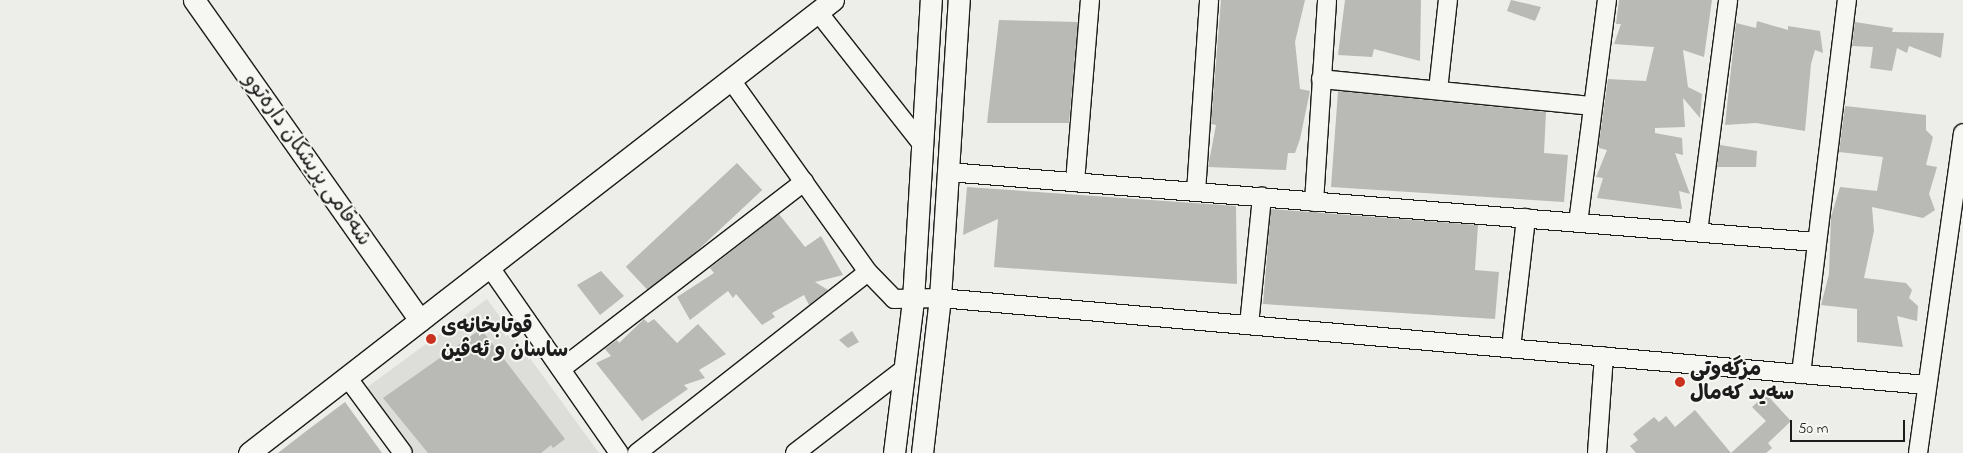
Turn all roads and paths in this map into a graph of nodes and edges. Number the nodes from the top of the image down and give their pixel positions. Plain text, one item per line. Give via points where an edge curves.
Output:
1 (194, 0) edge
2 (931, 0) edge
3 (959, 0) edge
4 (1090, 0) edge
5 (1209, 0) edge
6 (1327, 0) edge
7 (1448, 0) edge
8 (1607, 0) edge
9 (1728, 0) edge
10 (1847, 0) edge
11 (825, 6) edge
12 (1321, 79) junction
13 (731, 80) junction
14 (1438, 90) junction
15 (1592, 106) junction
16 (1963, 138) edge
17 (922, 144) junction
18 (948, 172) junction
19 (804, 182) junction
20 (1075, 182) junction
21 (1196, 192) junction
22 (1262, 197) junction
23 (1314, 202) junction
24 (1526, 218) junction
25 (1578, 223) junction
26 (1698, 232) junction
27 (1816, 242) junction
28 (489, 266) junction
29 (868, 272) junction
30 (940, 298) junction
31 (913, 300) junction
32 (420, 320) junction
33 (1249, 325) junction
34 (1511, 348) junction
35 (1604, 356) junction
36 (560, 369) junction
37 (904, 369) junction
38 (1801, 374) junction
39 (347, 377) junction
40 (1927, 384) junction
41 (249, 453) edge
42 (402, 453) edge
43 (619, 453) edge
44 (637, 453) edge
45 (795, 453) edge
46 (894, 453) edge
47 (922, 453) edge
48 (1596, 453) edge
49 (1918, 453) edge

1 - 32 street, شەقامی پزیشکان دارەتوو
2 - 17 street
3 - 18 street
4 - 20 street
5 - 21 street
6 - 12 street
7 - 14 street
8 - 15 street
9 - 26 street
10 - 27 street
11 - 13 street
11 - 17 street
12 - 14 street
12 - 23 street
13 - 19 street
13 - 28 street
14 - 15 street
15 - 25 street
16 - 40 street
17 - 31 street
18 - 20 street
18 - 30 street
19 - 29 street
19 - 36 street
20 - 21 street
21 - 22 street
22 - 23 street
22 - 33 street
23 - 24 street
24 - 25 street
24 - 34 street
25 - 26 street
26 - 27 street
27 - 38 street
28 - 32 street
28 - 36 street
29 - 31 street via 890,297
29 - 44 street
30 - 31 street
30 - 33 street
30 - 47 street
31 - 37 street
32 - 39 street
33 - 34 street
34 - 35 street
35 - 38 street
35 - 48 street
36 - 43 street
37 - 45 street
37 - 46 street
38 - 40 street
39 - 41 street
39 - 42 street
40 - 49 street

